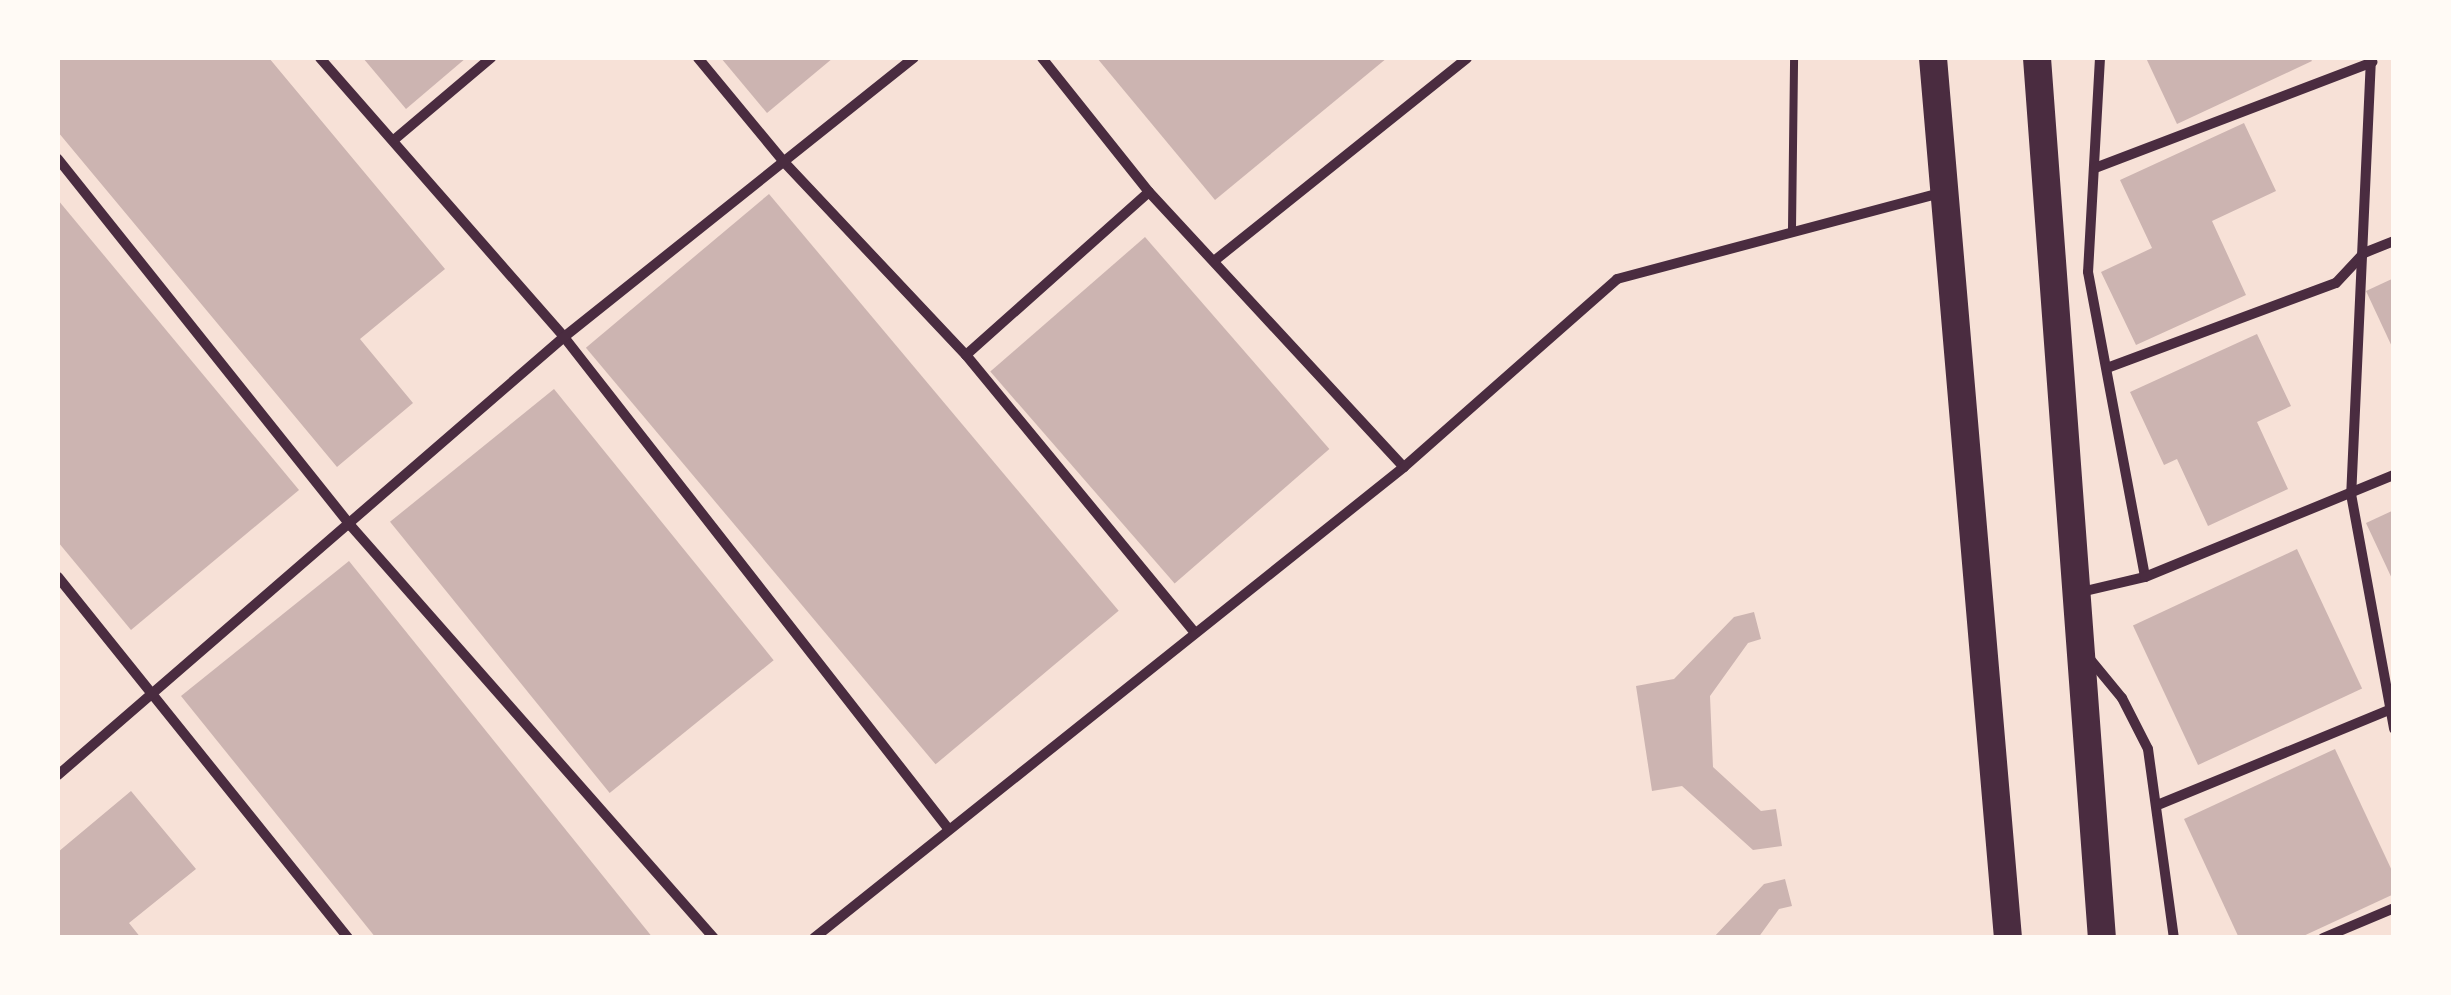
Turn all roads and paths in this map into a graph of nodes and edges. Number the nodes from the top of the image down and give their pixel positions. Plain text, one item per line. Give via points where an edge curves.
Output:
1 (320, 58) edge
2 (491, 58) edge
3 (698, 58) edge
4 (914, 58) edge
5 (1042, 58) edge
6 (1467, 58) edge
7 (1794, 58) edge
8 (1933, 58) edge
9 (2036, 58) edge
10 (2100, 58) edge
11 (2372, 60) edge
12 (395, 138) junction
13 (58, 159) edge
14 (784, 162) junction
15 (2094, 168) junction
16 (1149, 192) junction
17 (1942, 193) junction
18 (1792, 229) junction
19 (2394, 241) edge
20 (2364, 254) junction
21 (1214, 261) junction
22 (564, 338) junction
23 (966, 355) junction
24 (2107, 368) junction
25 (1404, 468) junction
26 (2394, 476) edge
27 (2350, 494) junction
28 (351, 526) junction
29 (58, 577) edge
30 (2145, 577) junction
31 (2080, 592) junction
32 (1193, 630) junction
33 (2085, 654) junction
34 (153, 696) junction
35 (2392, 709) edge
36 (2394, 729) edge
37 (58, 775) edge
38 (2160, 804) junction
39 (947, 827) junction
40 (2394, 908) edge
41 (348, 938) edge
42 (714, 938) edge
43 (814, 938) edge
44 (2008, 938) edge
45 (2102, 938) edge
46 (2174, 938) edge
47 (2323, 938) edge

1 - 12 street
2 - 12 street
3 - 14 street
4 - 14 street
5 - 16 street
6 - 21 street
7 - 18 lane
8 - 17 highway
9 - 31 highway
10 - 15 street
11 - 15 street
11 - 20 street
12 - 22 street
13 - 28 street
14 - 22 street
14 - 23 street
15 - 24 street via 2088,272
16 - 21 street
16 - 23 street
17 - 18 street
17 - 44 highway
18 - 25 street via 1617,279
19 - 20 street
20 - 24 street via 2336,282
20 - 27 street
21 - 25 street
22 - 28 street
22 - 39 street
23 - 32 street
24 - 30 street
25 - 32 street
26 - 27 street
27 - 30 street
27 - 35 street
28 - 34 street
28 - 42 street
29 - 34 street
30 - 31 street
31 - 33 highway
32 - 39 street
33 - 38 street via 2136,722
33 - 45 highway
34 - 37 street
34 - 41 street
35 - 36 street
35 - 38 street
38 - 46 street
39 - 43 street
40 - 47 street

